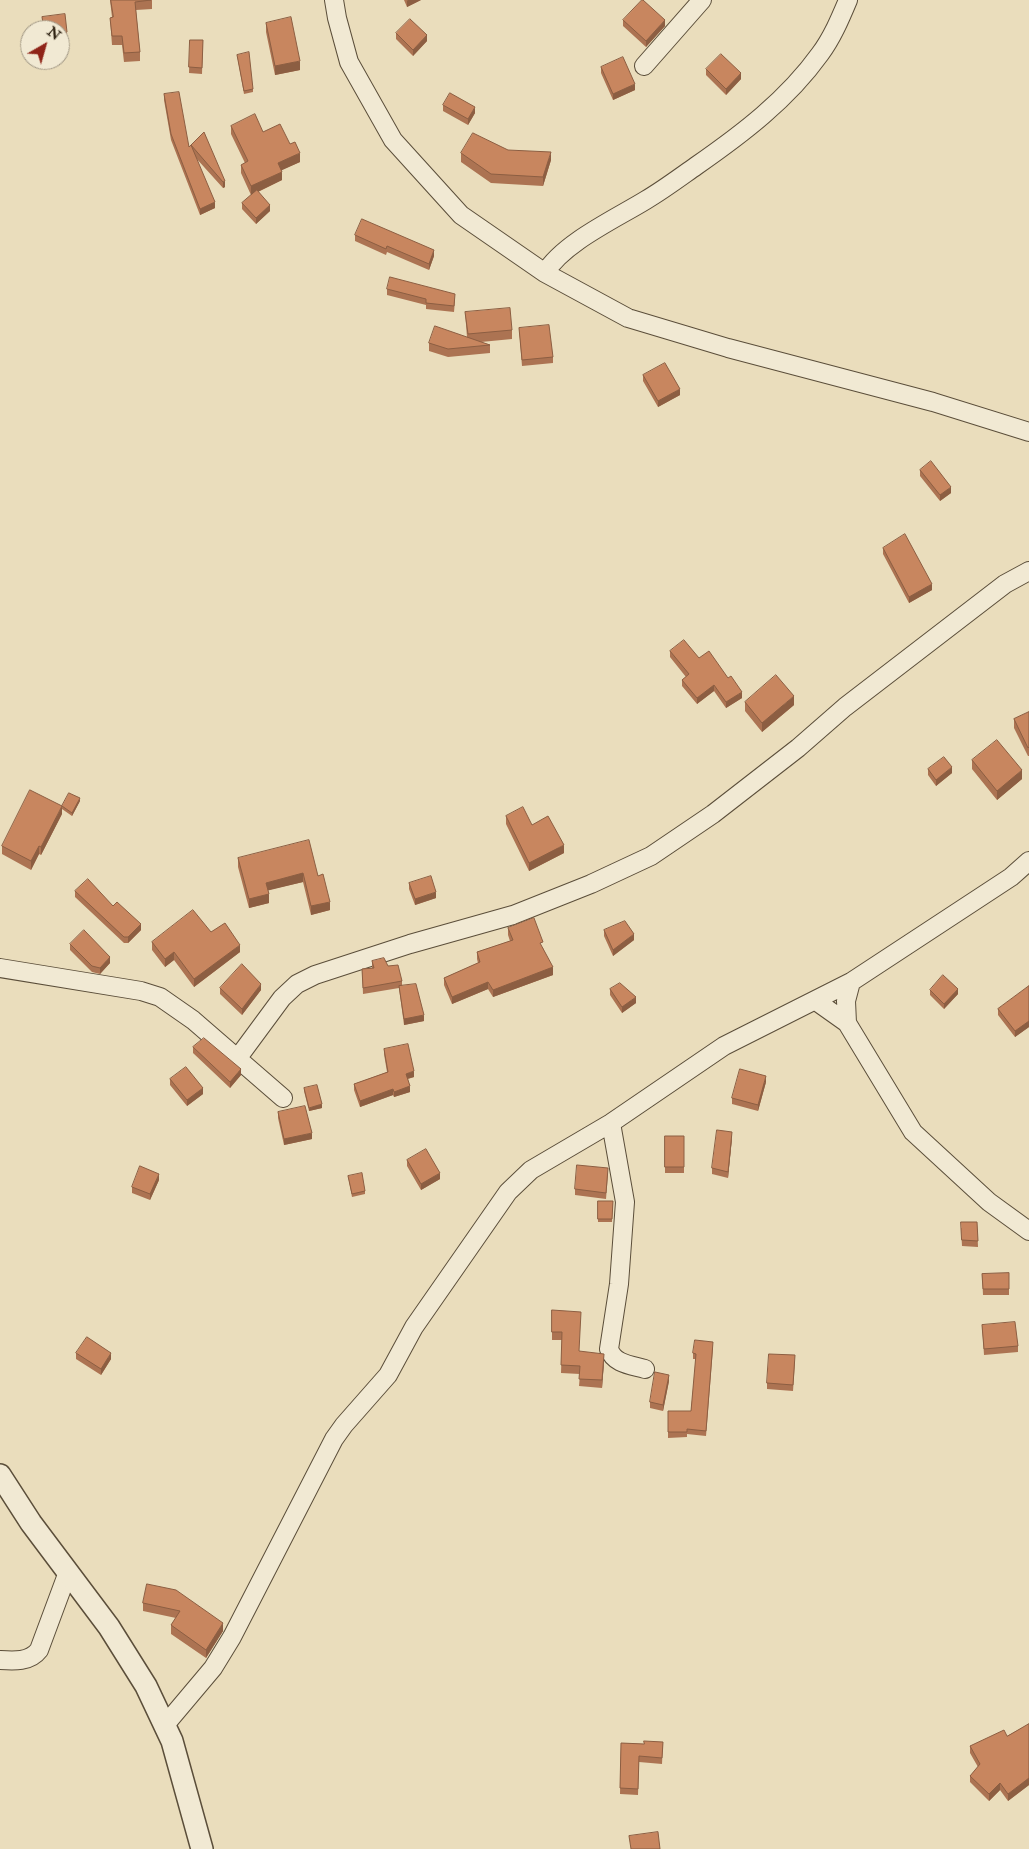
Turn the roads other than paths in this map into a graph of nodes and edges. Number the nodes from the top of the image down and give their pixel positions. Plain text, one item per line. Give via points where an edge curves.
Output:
1 (324, 0) edge
2 (334, 0) edge
3 (702, 0) edge
4 (848, 0) edge
5 (337, 18) junction
6 (644, 66) dead end
7 (545, 273) junction
8 (1029, 432) edge
9 (1029, 571) edge
10 (1029, 861) edge
11 (0, 968) edge
12 (851, 982) junction
13 (816, 1000) junction
14 (847, 1023) junction
15 (237, 1059) junction
16 (283, 1098) dead end
17 (611, 1123) junction
18 (1029, 1231) edge
19 (645, 1369) dead end
20 (0, 1476) edge
21 (68, 1572) junction
22 (0, 1660) edge
23 (165, 1725) junction
24 (202, 1849) edge

1 - 5 street
2 - 5 street
3 - 6 street
4 - 7 street via 821,54 768,111 736,139 655,195 576,242 555,259
5 - 7 street via 349,62 393,140 461,215
7 - 8 street via 628,318 933,402
9 - 15 street via 1005,584 845,707 713,814 650,856 513,915 315,974 282,998
10 - 12 street via 1011,877
11 - 15 street via 141,991 160,997 193,1020
12 - 13 street
12 - 14 street via 847,990
13 - 14 street
13 - 17 street via 724,1046
14 - 18 street via 913,1132 989,1202
15 - 16 street
17 - 19 street via 625,1202 619,1284 609,1349 620,1362
17 - 23 street via 531,1170 508,1192 414,1327 388,1375 334,1439 232,1637 213,1668
20 - 21 street
21 - 22 street via 39,1650 31,1657
21 - 23 street via 123,1649
23 - 24 street

